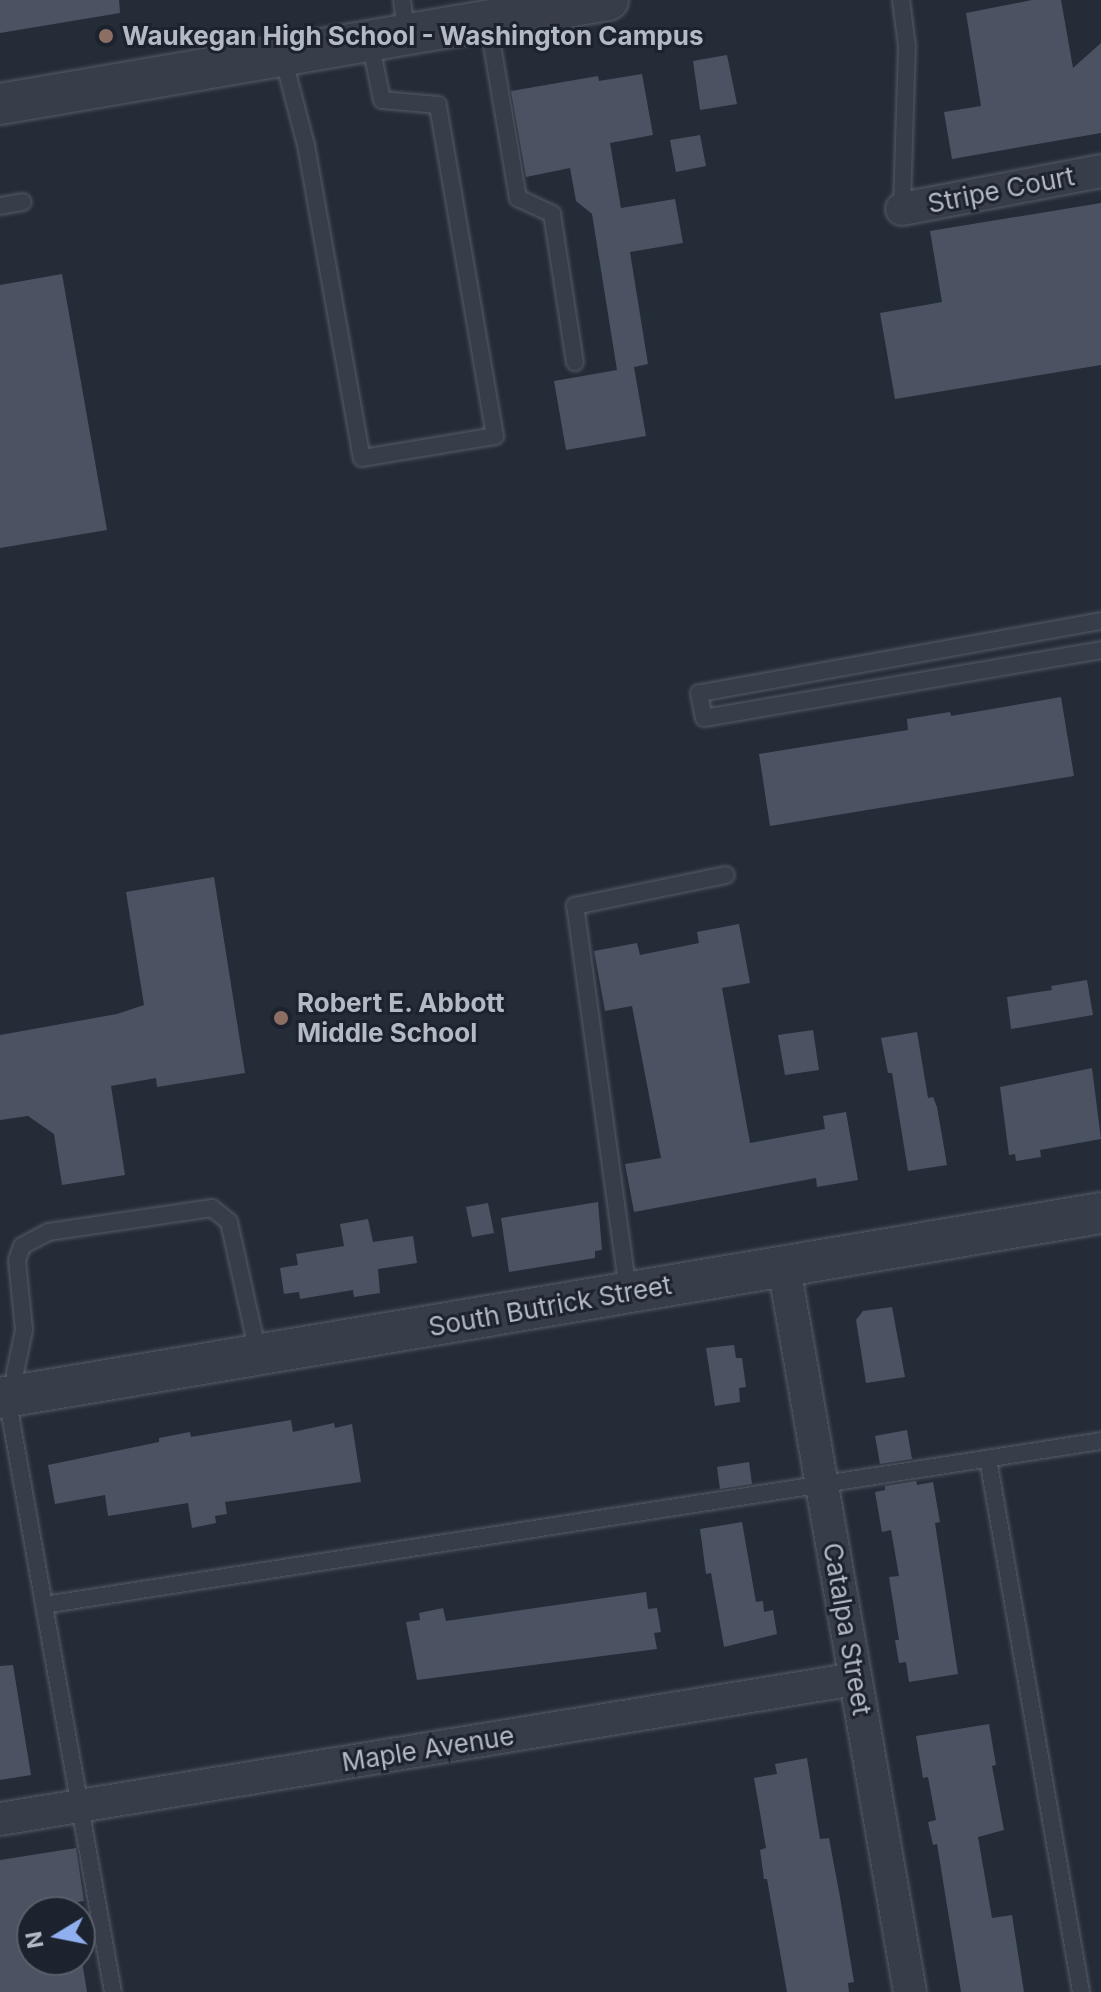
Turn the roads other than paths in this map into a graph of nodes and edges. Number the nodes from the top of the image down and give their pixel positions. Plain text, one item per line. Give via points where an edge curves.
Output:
1 (608, 0) edge
2 (901, 0) edge
3 (488, 21) junction
4 (393, 25) edge
5 (283, 55) junction
6 (0, 104) edge
7 (1101, 171) edge
8 (23, 202) dead end
9 (0, 206) edge
10 (902, 209) joint
11 (575, 362) dead end
12 (1101, 621) edge
13 (1101, 650) edge
14 (726, 875) dead end
15 (1101, 1213) edge
16 (784, 1267) junction
17 (628, 1293) junction
18 (258, 1355) junction
19 (8, 1397) edge
20 (1101, 1441) edge
21 (988, 1459) junction
22 (821, 1484) junction
23 (44, 1605) junction
24 (855, 1679) junction
25 (80, 1806) junction
26 (0, 1819) edge
27 (113, 1992) edge
28 (910, 1992) edge
29 (1081, 1992) edge

1 - 3 street
2 - 10 lane via 907,46
3 - 4 street
3 - 11 lane via 518,198 552,214
4 - 5 street
4 - 5 lane via 382,100 438,105 495,436 362,458 306,145
5 - 6 street
7 - 10 street, Stripe Court
8 - 9 lane
12 - 13 lane via 699,693 704,718
14 - 17 lane via 575,906
15 - 16 street, South Butrick Street
16 - 17 street, South Butrick Street
16 - 22 street, Catalpa Street
17 - 18 street, South Butrick Street
18 - 19 street, South Butrick Street
18 - 19 lane via 229,1222 212,1208 48,1232 22,1246 17,1260 24,1330
19 - 23 lane
20 - 21 lane
21 - 22 lane
21 - 29 lane
22 - 23 lane
22 - 24 street, Catalpa Street
23 - 25 lane
24 - 25 street, Maple Avenue
24 - 28 street, Catalpa Street
25 - 26 street, Maple Avenue
25 - 27 lane

